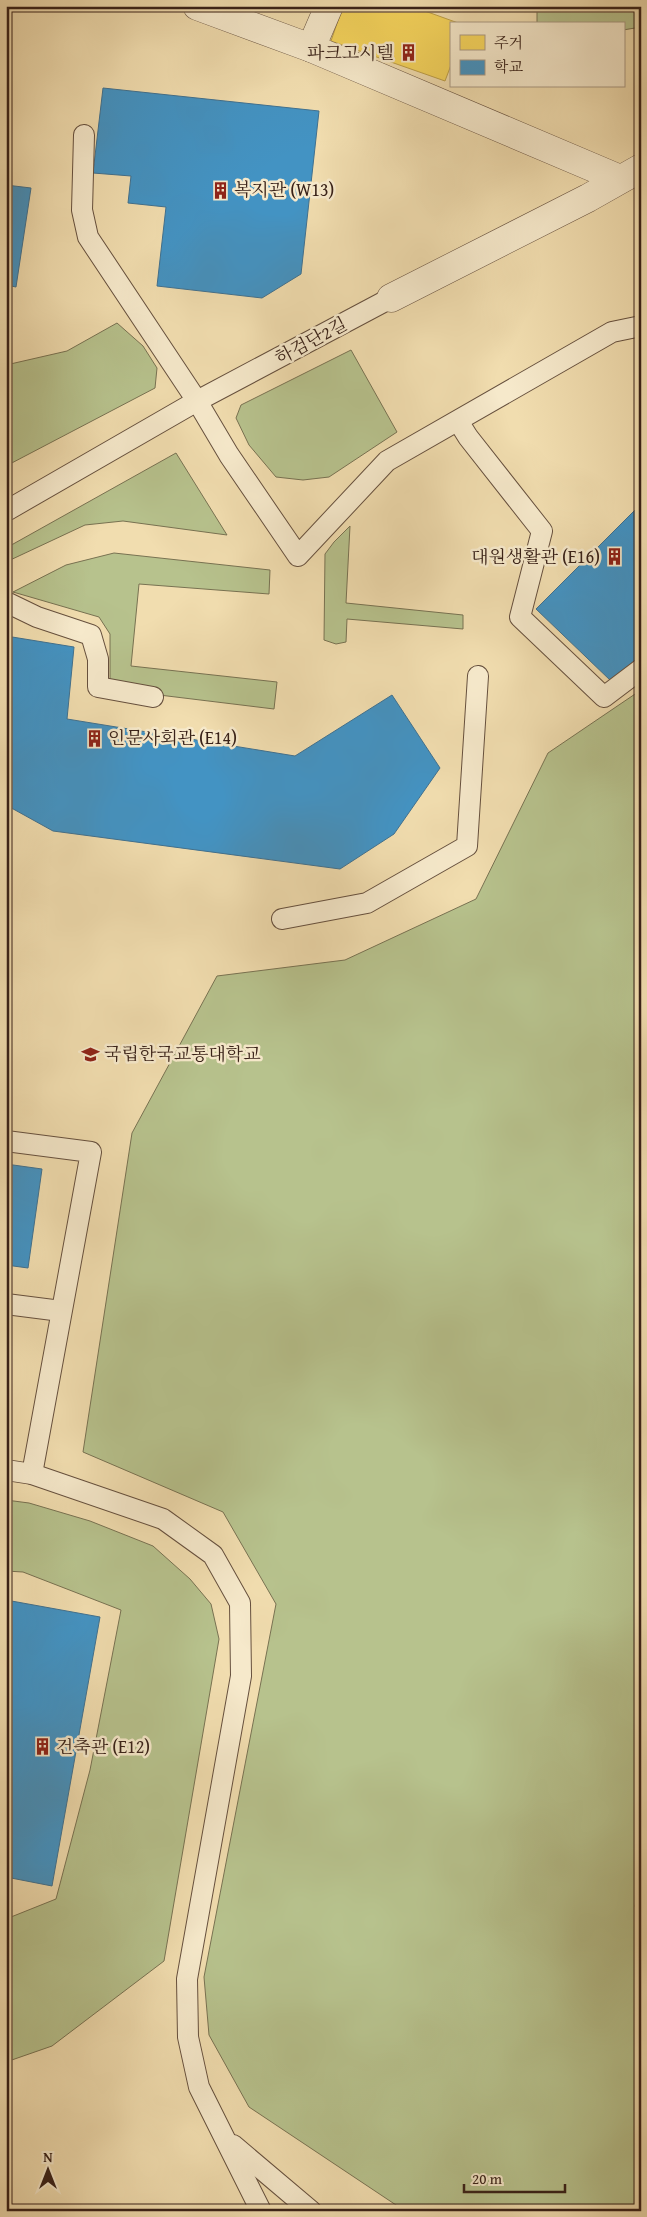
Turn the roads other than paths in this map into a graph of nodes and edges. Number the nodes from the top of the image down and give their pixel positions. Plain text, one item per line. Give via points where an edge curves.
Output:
1 (197, 6) edge
2 (329, 6) edge
3 (311, 48) junction
4 (84, 135) dead end
5 (630, 174) edge
6 (391, 298) joint
7 (641, 326) edge
8 (197, 401) junction
9 (458, 420) junction
10 (6, 511) edge
11 (6, 602) edge
12 (641, 669) edge
13 (478, 676) dead end
14 (153, 697) dead end
15 (282, 919) dead end
16 (6, 1141) edge
17 (6, 1304) edge
18 (61, 1311) junction
19 (6, 1470) edge
20 (32, 1474) junction
21 (228, 2140) junction
22 (261, 2211) edge
23 (311, 2211) edge

1 - 3 street, 하검단2길
2 - 3 street
3 - 5 street, 하검단2길
4 - 8 lane via 82,210 88,237
5 - 6 street, 하검단2길
6 - 8 lane, 하검단2길
7 - 9 lane via 612,332
8 - 9 lane via 229,455 298,556 387,461
8 - 10 lane, 하검단2길
9 - 12 lane via 542,531 520,617 604,697
11 - 14 lane via 37,617 91,635 98,659 98,686
13 - 15 lane via 467,846 367,903
16 - 18 lane via 91,1152
17 - 18 lane
18 - 20 lane
19 - 20 lane
20 - 21 lane via 163,1519 213,1555 240,1603 241,1676 187,1979 188,2037 199,2087
21 - 22 lane
21 - 23 lane

